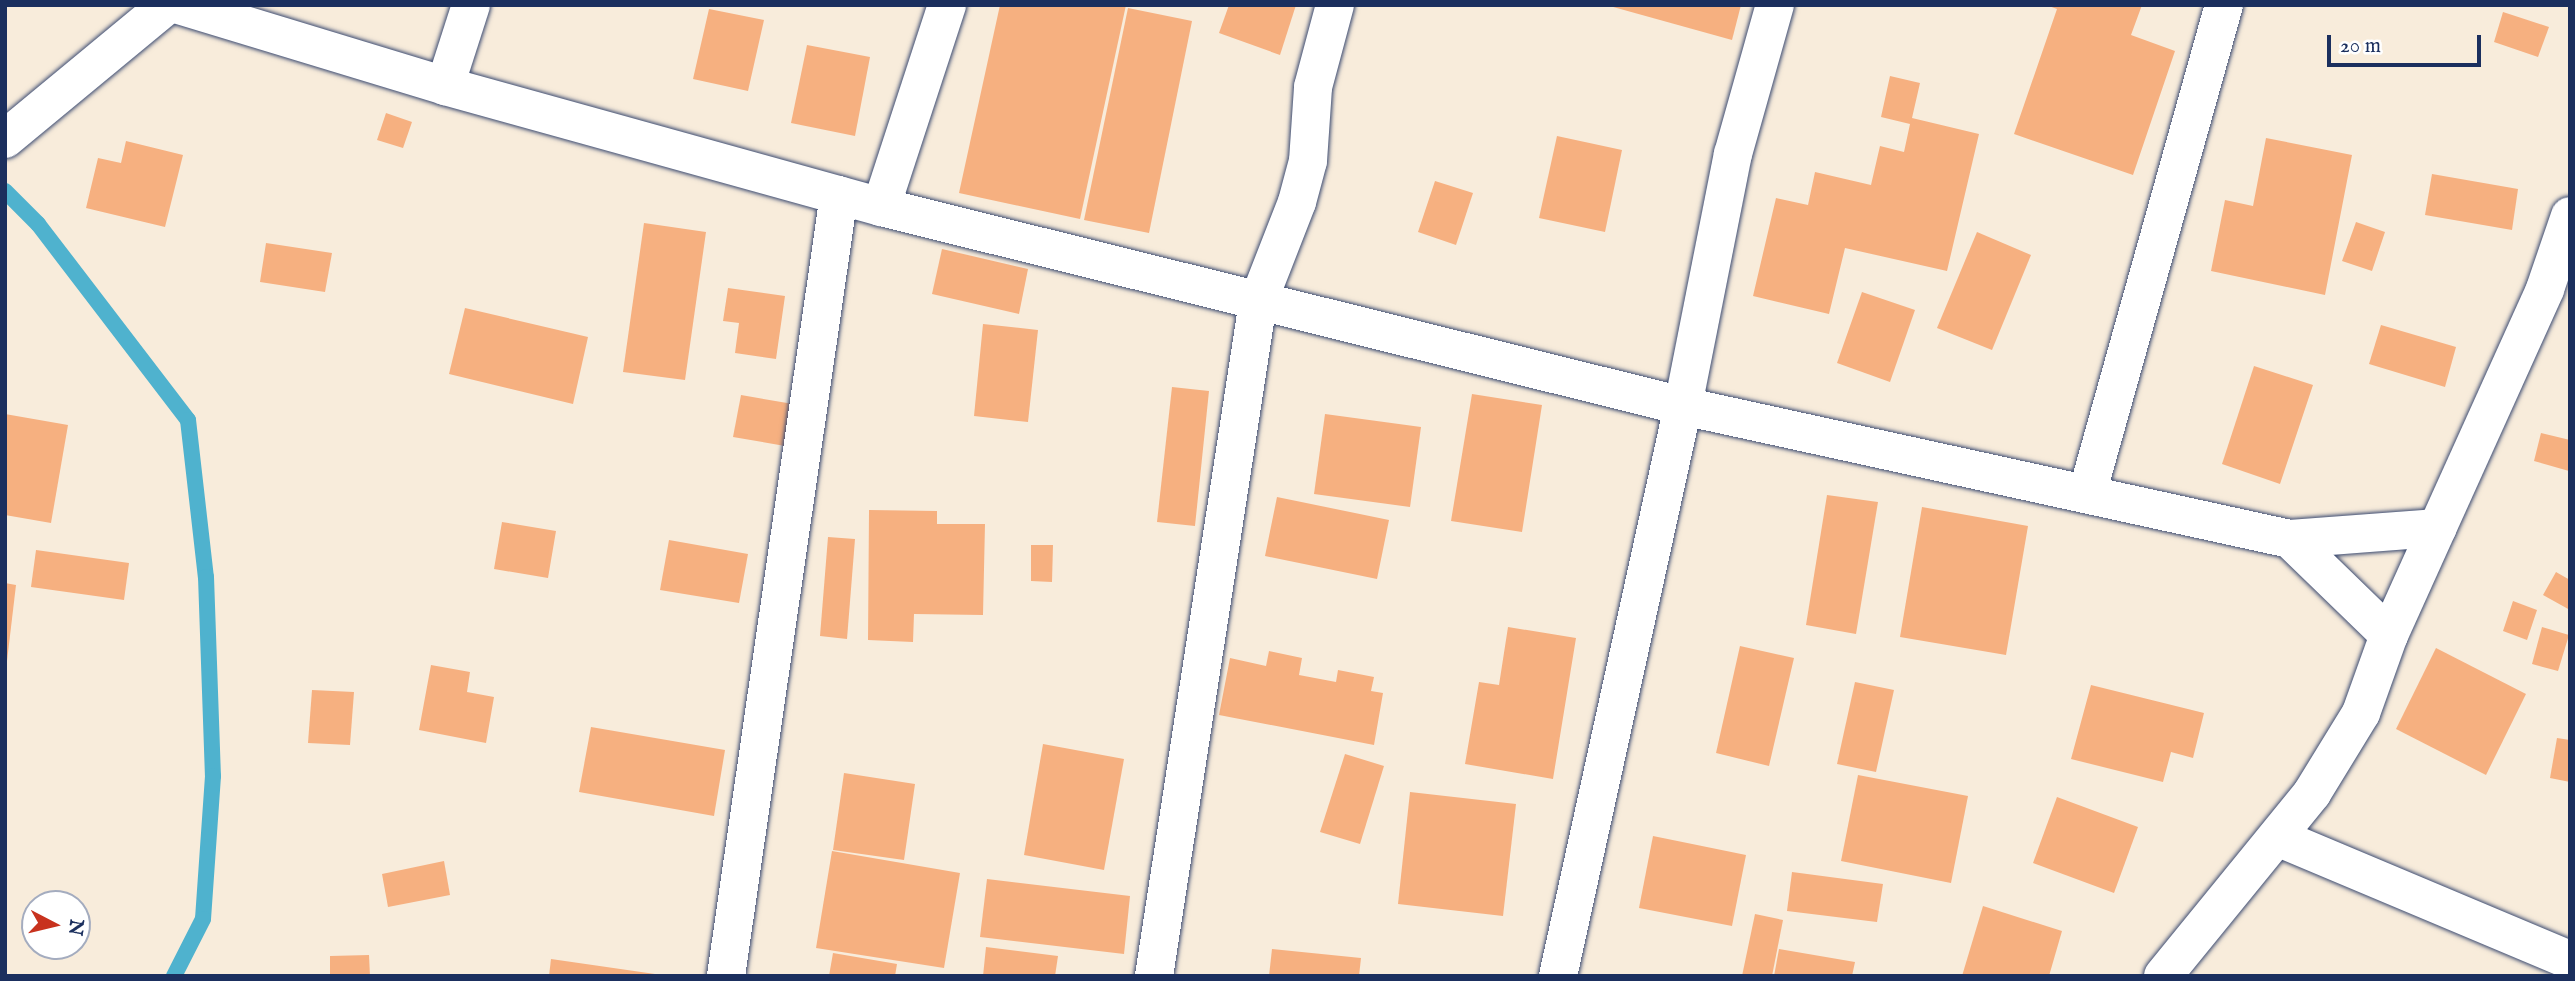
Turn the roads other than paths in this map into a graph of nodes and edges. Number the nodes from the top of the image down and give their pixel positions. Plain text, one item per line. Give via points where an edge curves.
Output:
1 (167, 5) edge
2 (179, 5) edge
3 (471, 5) edge
4 (947, 5) edge
5 (1335, 5) edge
6 (1775, 5) edge
7 (2224, 5) edge
8 (445, 86) junction
9 (5, 139) edge
10 (839, 195) junction
11 (881, 207) junction
12 (2570, 216) edge
13 (1258, 302) junction
14 (1683, 407) junction
15 (2087, 494) junction
16 (2438, 528) junction
17 (2290, 539) junction
18 (2389, 635) junction
19 (2277, 837) junction
20 (2570, 960) edge
21 (726, 976) edge
22 (1154, 976) edge
23 (1558, 976) edge
24 (2163, 976) edge

1 - 9 street
2 - 8 street
3 - 8 street
4 - 11 street
5 - 13 street via 1313,87 1308,161
6 - 14 street via 1733,154
7 - 15 street
8 - 10 street
10 - 11 street
10 - 21 street
11 - 13 street
12 - 16 street via 2545,289
13 - 14 street
13 - 22 street
14 - 15 street
14 - 23 street
15 - 17 street
16 - 17 street
16 - 18 street
17 - 18 street
18 - 19 street via 2361,713 2312,793
19 - 20 street
19 - 24 street

